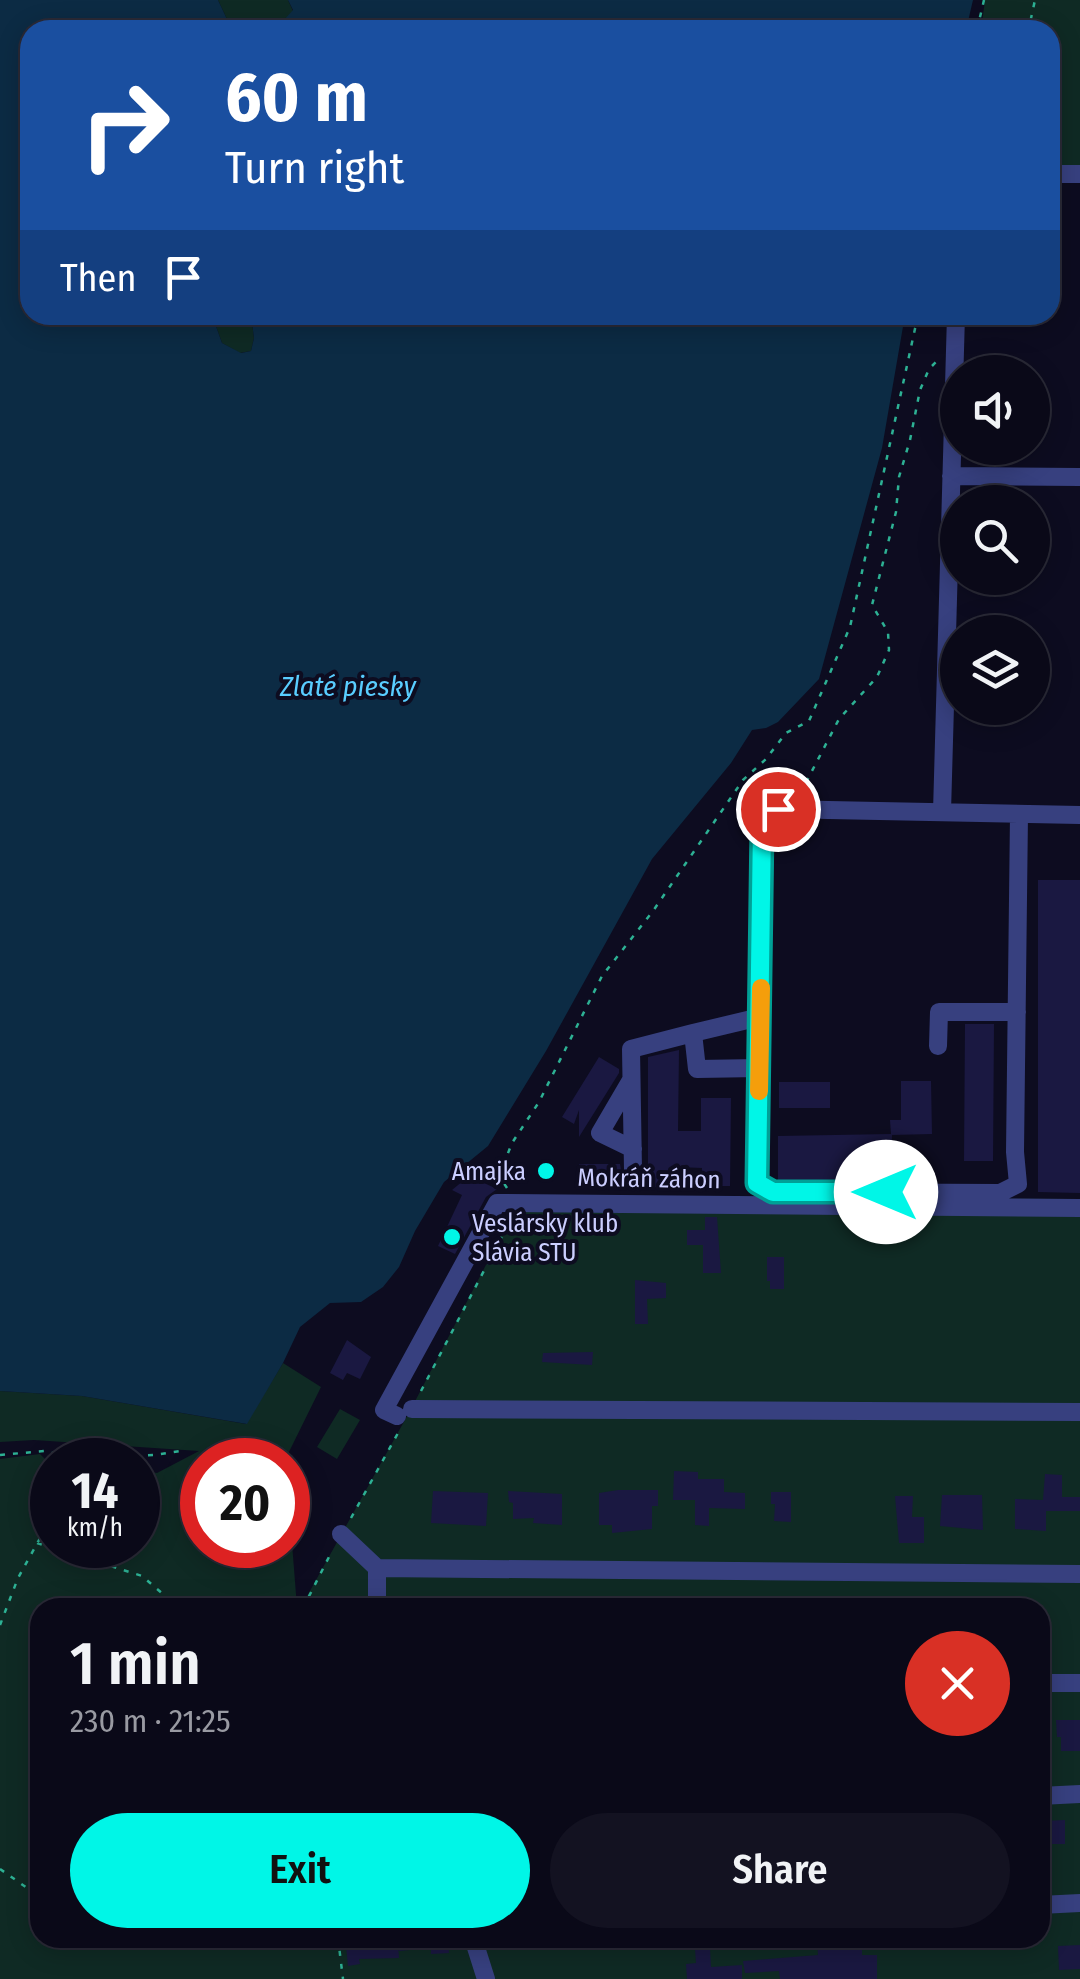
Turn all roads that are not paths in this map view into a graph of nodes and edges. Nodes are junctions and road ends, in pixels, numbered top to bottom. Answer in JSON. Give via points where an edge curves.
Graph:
{"nodes":[{"id":1,"x":956,"y":325,"type":"edge"},
{"id":2,"x":951,"y":476,"type":"junction"},
{"id":3,"x":1080,"y":477,"type":"edge"},
{"id":4,"x":942,"y":812,"type":"junction"},
{"id":5,"x":1020,"y":814,"type":"junction"},
{"id":6,"x":1080,"y":815,"type":"edge"},
{"id":7,"x":1017,"y":1012,"type":"junction"},
{"id":8,"x":760,"y":1016,"type":"junction"},
{"id":9,"x":693,"y":1033,"type":"junction"},
{"id":10,"x":938,"y":1046,"type":"dead end"},
{"id":11,"x":759,"y":1068,"type":"junction"},
{"id":12,"x":632,"y":1080,"type":"junction"},
{"id":13,"x":632,"y":1149,"type":"junction"},
{"id":14,"x":633,"y":1170,"type":"dead end"},
{"id":15,"x":1080,"y":1208,"type":"edge"},
{"id":16,"x":1080,"y":1412,"type":"edge"},
{"id":17,"x":340,"y":1534,"type":"dead end"},
{"id":18,"x":377,"y":1568,"type":"junction"},
{"id":19,"x":1080,"y":1574,"type":"edge"},
{"id":20,"x":377,"y":1598,"type":"edge"},
{"id":21,"x":1050,"y":1683,"type":"edge"},
{"id":22,"x":1080,"y":1683,"type":"edge"},
{"id":23,"x":1080,"y":1794,"type":"edge"},
{"id":24,"x":1050,"y":1796,"type":"edge"},
{"id":25,"x":1080,"y":1902,"type":"edge"},
{"id":26,"x":1050,"y":1904,"type":"edge"},
{"id":27,"x":477,"y":1948,"type":"edge"},
{"id":28,"x":486,"y":1979,"type":"edge"}],
"edges":[{"from":1,"to":2,"type":"street"},
{"from":2,"to":3,"type":"street"},
{"from":2,"to":4,"type":"street"},
{"from":4,"to":5,"type":"street"},
{"from":4,"to":8,"type":"street","via":[[766,814]]},
{"from":5,"to":6,"type":"street"},
{"from":5,"to":7,"type":"street"},
{"from":7,"to":10,"type":"street","via":[[939,1012]]},
{"from":7,"to":11,"type":"street","via":[[1018,1184],[1000,1194],[773,1192],[757,1183]]},
{"from":8,"to":9,"type":"street"},
{"from":8,"to":11,"type":"street"},
{"from":9,"to":11,"type":"street","via":[[697,1068]]},
{"from":9,"to":12,"type":"street","via":[[631,1048]]},
{"from":12,"to":13,"type":"street"},
{"from":12,"to":13,"type":"street","via":[[600,1133]]},
{"from":13,"to":14,"type":"street"},
{"from":15,"to":16,"type":"street","name":"Mokráň záhon","via":[[497,1203],[384,1410]]},
{"from":17,"to":18,"type":"street"},
{"from":18,"to":19,"type":"street"},
{"from":18,"to":20,"type":"street"},
{"from":21,"to":22,"type":"street"},
{"from":23,"to":24,"type":"street"},
{"from":25,"to":26,"type":"street"},
{"from":27,"to":28,"type":"street"}]}
